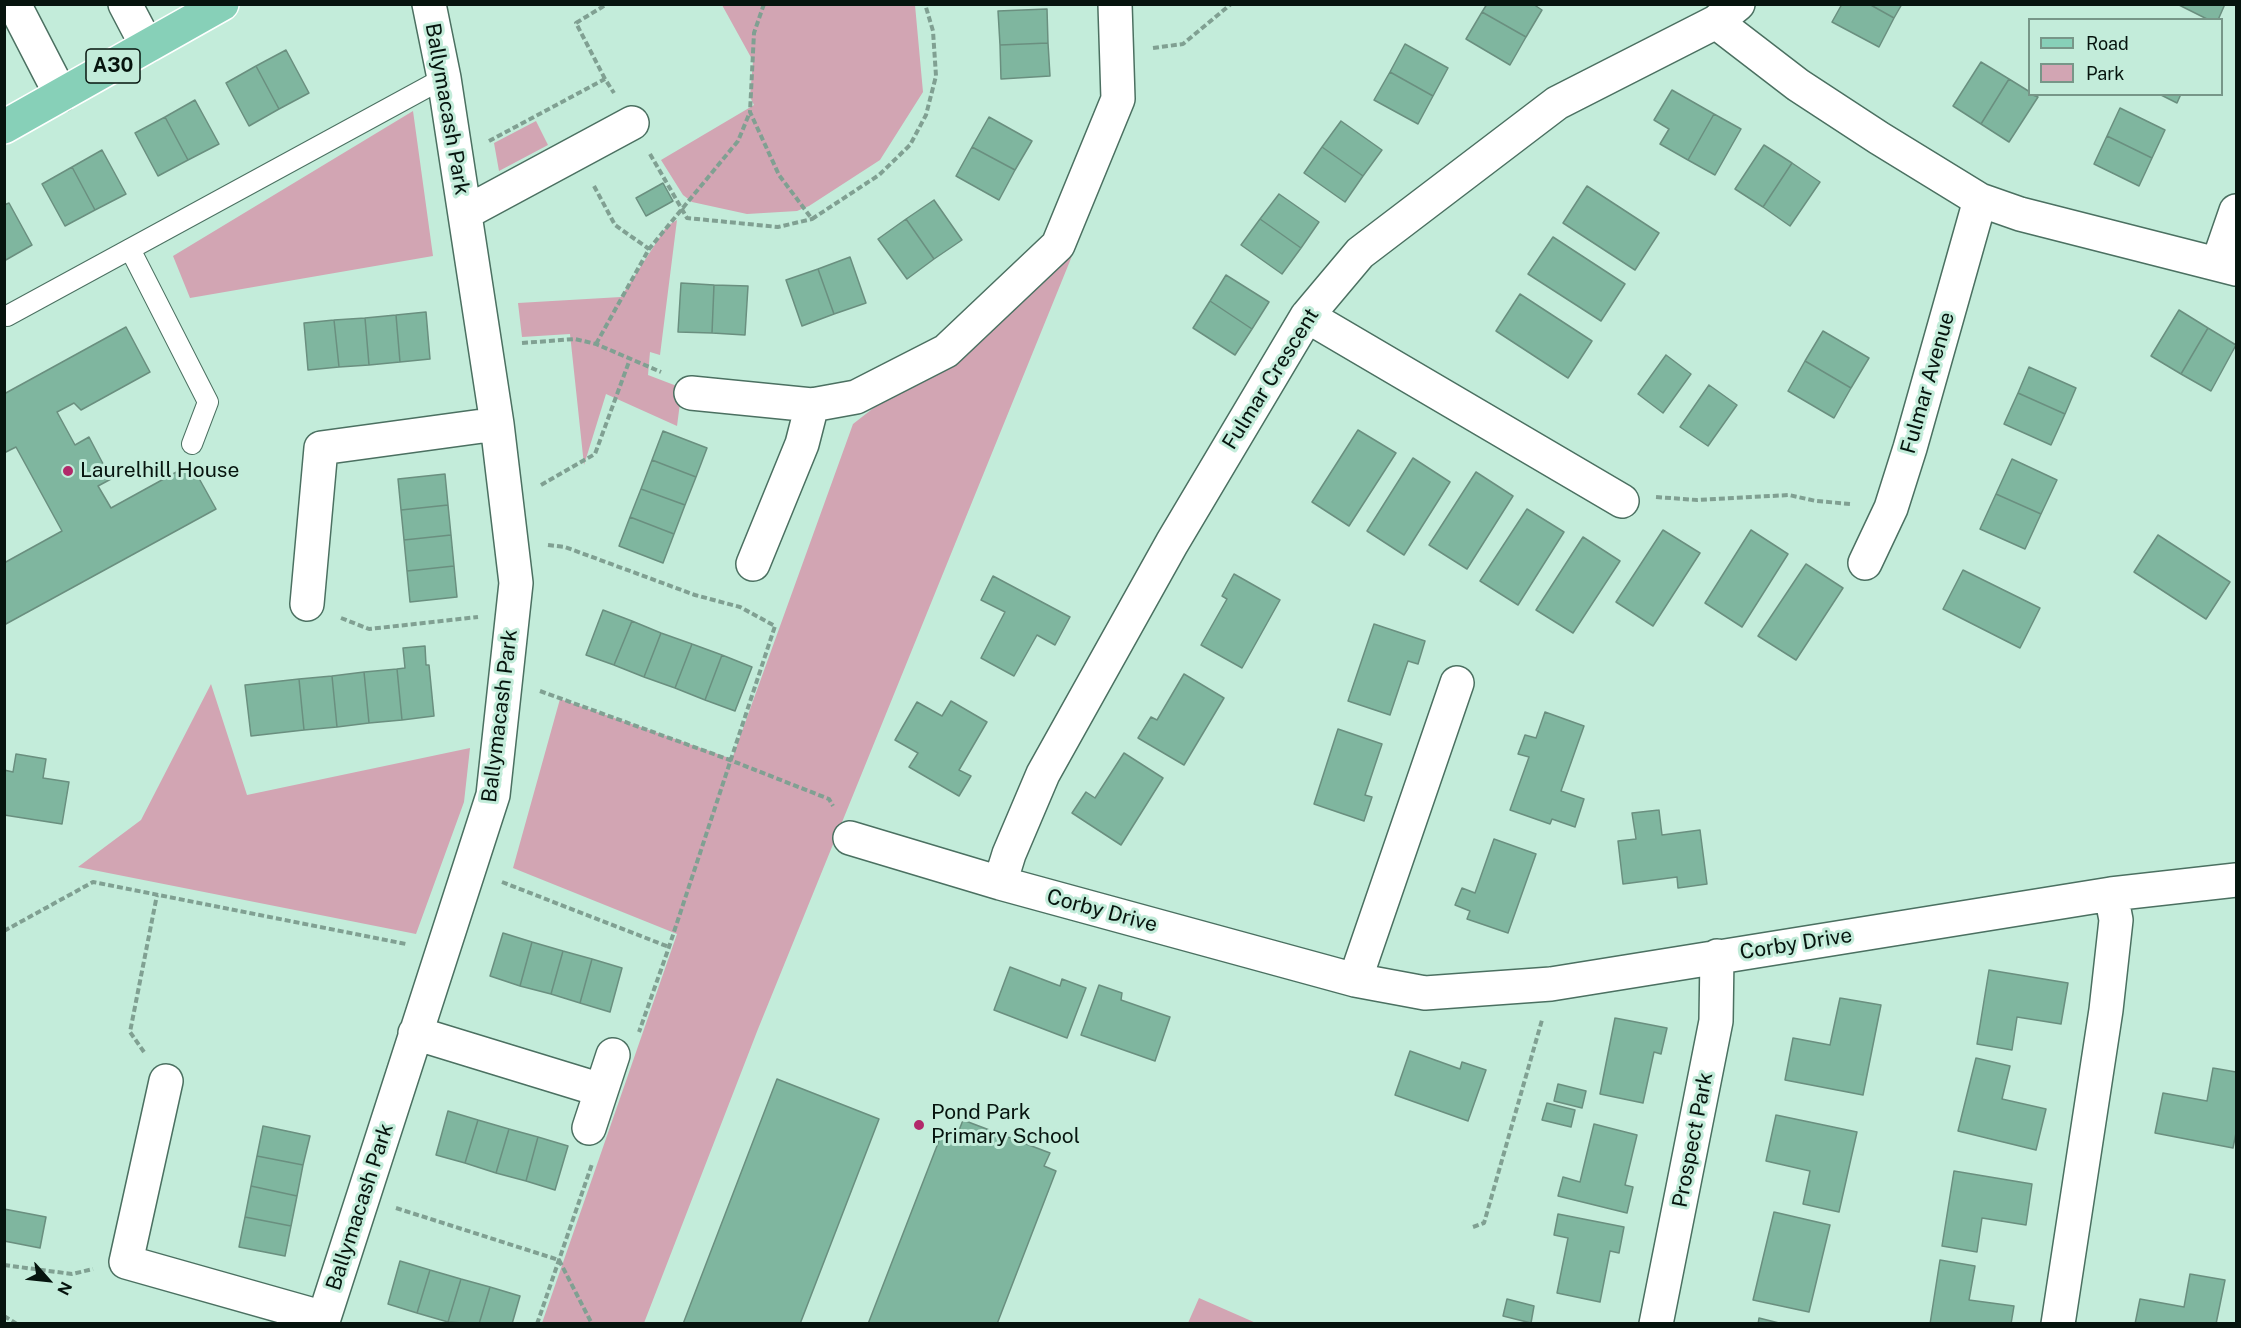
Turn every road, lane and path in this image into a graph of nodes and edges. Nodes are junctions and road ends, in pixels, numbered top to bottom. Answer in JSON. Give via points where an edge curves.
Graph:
{"nodes":[{"id":1,"x":15,"y":4,"type":"edge"},
{"id":2,"x":124,"y":4,"type":"edge"},
{"id":3,"x":222,"y":4,"type":"edge"},
{"id":4,"x":429,"y":4,"type":"edge"},
{"id":5,"x":607,"y":4,"type":"edge"},
{"id":6,"x":764,"y":4,"type":"edge"},
{"id":7,"x":926,"y":4,"type":"edge"},
{"id":8,"x":1114,"y":4,"type":"edge"},
{"id":9,"x":1231,"y":4,"type":"edge"},
{"id":10,"x":1727,"y":13,"type":"edge"},
{"id":11,"x":147,"y":46,"type":"junction"},
{"id":12,"x":1116,"y":52,"type":"junction"},
{"id":13,"x":444,"y":78,"type":"junction"},
{"id":14,"x":606,"y":79,"type":"dead end"},
{"id":15,"x":62,"y":95,"type":"junction"},
{"id":16,"x":750,"y":112,"type":"junction"},
{"id":17,"x":632,"y":123,"type":"dead end"},
{"id":18,"x":4,"y":127,"type":"edge"},
{"id":19,"x":577,"y":153,"type":"junction"},
{"id":20,"x":1980,"y":200,"type":"junction"},
{"id":21,"x":2236,"y":211,"type":"edge"},
{"id":22,"x":465,"y":213,"type":"junction"},
{"id":23,"x":130,"y":249,"type":"junction"},
{"id":24,"x":649,"y":249,"type":"junction"},
{"id":25,"x":2227,"y":266,"type":"edge"},
{"id":26,"x":7,"y":316,"type":"dead end"},
{"id":27,"x":1306,"y":316,"type":"junction"},
{"id":28,"x":596,"y":344,"type":"junction"},
{"id":29,"x":486,"y":346,"type":"junction"},
{"id":30,"x":630,"y":359,"type":"junction"},
{"id":31,"x":691,"y":393,"type":"joint"},
{"id":32,"x":812,"y":405,"type":"junction"},
{"id":33,"x":497,"y":424,"type":"junction"},
{"id":34,"x":192,"y":444,"type":"dead end"},
{"id":35,"x":1622,"y":501,"type":"joint"},
{"id":36,"x":507,"y":504,"type":"junction"},
{"id":37,"x":1891,"y":508,"type":"junction"},
{"id":38,"x":511,"y":542,"type":"junction"},
{"id":39,"x":1865,"y":563,"type":"dead end"},
{"id":40,"x":753,"y":564,"type":"dead end"},
{"id":41,"x":307,"y":604,"type":"joint"},
{"id":42,"x":513,"y":613,"type":"junction"},
{"id":43,"x":506,"y":678,"type":"junction"},
{"id":44,"x":1457,"y":683,"type":"dead end"},
{"id":45,"x":730,"y":760,"type":"junction"},
{"id":46,"x":850,"y":838,"type":"joint"},
{"id":47,"x":470,"y":869,"type":"junction"},
{"id":48,"x":2236,"y":880,"type":"edge"},
{"id":49,"x":1000,"y":883,"type":"junction"},
{"id":50,"x":2111,"y":894,"type":"junction"},
{"id":51,"x":156,"y":895,"type":"junction"},
{"id":52,"x":4,"y":931,"type":"edge"},
{"id":53,"x":669,"y":947,"type":"junction"},
{"id":54,"x":442,"y":951,"type":"junction"},
{"id":55,"x":1717,"y":956,"type":"junction"},
{"id":56,"x":1355,"y":980,"type":"junction"},
{"id":57,"x":1551,"y":984,"type":"junction"},
{"id":58,"x":415,"y":1034,"type":"junction"},
{"id":59,"x":613,"y":1055,"type":"joint"},
{"id":60,"x":166,"y":1081,"type":"joint"},
{"id":61,"x":601,"y":1090,"type":"junction"},
{"id":62,"x":589,"y":1128,"type":"joint"},
{"id":63,"x":364,"y":1198,"type":"junction"},
{"id":64,"x":1473,"y":1227,"type":"dead end"},
{"id":65,"x":560,"y":1260,"type":"junction"},
{"id":66,"x":126,"y":1262,"type":"junction"},
{"id":67,"x":5,"y":1265,"type":"edge"},
{"id":68,"x":4,"y":1317,"type":"edge"},
{"id":69,"x":17,"y":1323,"type":"edge"},
{"id":70,"x":537,"y":1323,"type":"edge"},
{"id":71,"x":592,"y":1323,"type":"edge"},
{"id":72,"x":1656,"y":1323,"type":"edge"},
{"id":73,"x":2058,"y":1323,"type":"edge"}],
"edges":[{"from":1,"to":15,"type":"street"},
{"from":2,"to":11,"type":"street"},
{"from":3,"to":11,"type":"main road","number":"A30"},
{"from":4,"to":13,"type":"street","name":"Ballymacash Park"},
{"from":5,"to":14,"type":"path","via":[[576,23]]},
{"from":6,"to":16,"type":"path","via":[[754,33]]},
{"from":7,"to":16,"type":"path","via":[[933,31],[936,76],[926,115],[910,145],[879,175],[812,219],[779,175]]},
{"from":8,"to":12,"type":"street"},
{"from":9,"to":12,"type":"path","via":[[1184,44]]},
{"from":10,"to":20,"type":"street","via":[[1798,85]]},
{"from":10,"to":27,"type":"street","name":"Fulmar Crescent","via":[[1557,103],[1360,254]]},
{"from":11,"to":15,"type":"main road","number":"A30"},
{"from":12,"to":32,"type":"street","via":[[1118,99],[1058,245],[946,351],[856,397]]},
{"from":13,"to":22,"type":"street","name":"Ballymacash Park"},
{"from":13,"to":23,"type":"lane"},
{"from":15,"to":18,"type":"main road","number":"A30"},
{"from":16,"to":24,"type":"path","via":[[738,141]]},
{"from":17,"to":19,"type":"street","name":"Ballymacash Park"},
{"from":19,"to":22,"type":"street","name":"Ballymacash Park"},
{"from":19,"to":24,"type":"path","via":[[615,225]]},
{"from":20,"to":25,"type":"street","via":[[2020,214]]},
{"from":20,"to":37,"type":"street","name":"Fulmar Avenue"},
{"from":21,"to":25,"type":"street"},
{"from":22,"to":29,"type":"street","name":"Ballymacash Park"},
{"from":23,"to":26,"type":"lane"},
{"from":23,"to":34,"type":"lane","via":[[208,402]]},
{"from":24,"to":28,"type":"path"},
{"from":27,"to":35,"type":"street"},
{"from":27,"to":49,"type":"street","name":"Fulmar Crescent","via":[[1042,774]]},
{"from":28,"to":29,"type":"path","via":[[575,339]]},
{"from":28,"to":30,"type":"path"},
{"from":29,"to":33,"type":"street","name":"Ballymacash Park"},
{"from":30,"to":31,"type":"path","via":[[670,376]]},
{"from":30,"to":36,"type":"path","via":[[595,454]]},
{"from":31,"to":32,"type":"street"},
{"from":32,"to":40,"type":"street","via":[[802,444]]},
{"from":33,"to":36,"type":"street","name":"Ballymacash Park"},
{"from":33,"to":41,"type":"street","via":[[321,448]]},
{"from":35,"to":37,"type":"path","via":[[1642,496],[1697,500],[1789,495]]},
{"from":36,"to":38,"type":"street","name":"Ballymacash Park"},
{"from":37,"to":39,"type":"street","name":"Fulmar Avenue"},
{"from":38,"to":42,"type":"street","name":"Ballymacash Park","via":[[516,583]]},
{"from":38,"to":45,"type":"path","via":[[565,547],[695,595],[740,607],[775,626]]},
{"from":41,"to":42,"type":"path","via":[[369,629]]},
{"from":42,"to":43,"type":"street","name":"Ballymacash Park"},
{"from":43,"to":45,"type":"path"},
{"from":43,"to":47,"type":"street","name":"Ballymacash Park","via":[[493,795]]},
{"from":44,"to":56,"type":"street"},
{"from":45,"to":46,"type":"path","via":[[829,799]]},
{"from":45,"to":53,"type":"path"},
{"from":46,"to":49,"type":"street","name":"Corby Drive"},
{"from":47,"to":53,"type":"path"},
{"from":47,"to":54,"type":"street","name":"Ballymacash Park"},
{"from":48,"to":50,"type":"street","name":"Corby Drive"},
{"from":49,"to":56,"type":"street","name":"Corby Drive"},
{"from":50,"to":55,"type":"street","name":"Corby Drive"},
{"from":50,"to":73,"type":"street","via":[[2116,920],[2106,1010]]},
{"from":51,"to":52,"type":"path","via":[[93,882]]},
{"from":51,"to":54,"type":"path"},
{"from":51,"to":60,"type":"path","via":[[130,1032]]},
{"from":53,"to":59,"type":"path","via":[[634,1045]]},
{"from":54,"to":58,"type":"street","name":"Ballymacash Park"},
{"from":55,"to":57,"type":"street","name":"Corby Drive"},
{"from":55,"to":72,"type":"street","name":"Prospect Park","via":[[1716,1021]]},
{"from":56,"to":57,"type":"street","name":"Corby Drive","via":[[1425,993]]},
{"from":57,"to":64,"type":"path","via":[[1484,1223]]},
{"from":58,"to":61,"type":"street"},
{"from":58,"to":63,"type":"street","name":"Ballymacash Park"},
{"from":59,"to":61,"type":"street"},
{"from":60,"to":66,"type":"street"},
{"from":61,"to":62,"type":"street"},
{"from":62,"to":65,"type":"path","via":[[598,1147]]},
{"from":63,"to":65,"type":"path"},
{"from":63,"to":66,"type":"street","name":"Ballymacash Park","via":[[324,1318]]},
{"from":65,"to":70,"type":"path"},
{"from":65,"to":71,"type":"path"},
{"from":66,"to":67,"type":"path","via":[[72,1274]]},
{"from":68,"to":69,"type":"path"}]}
